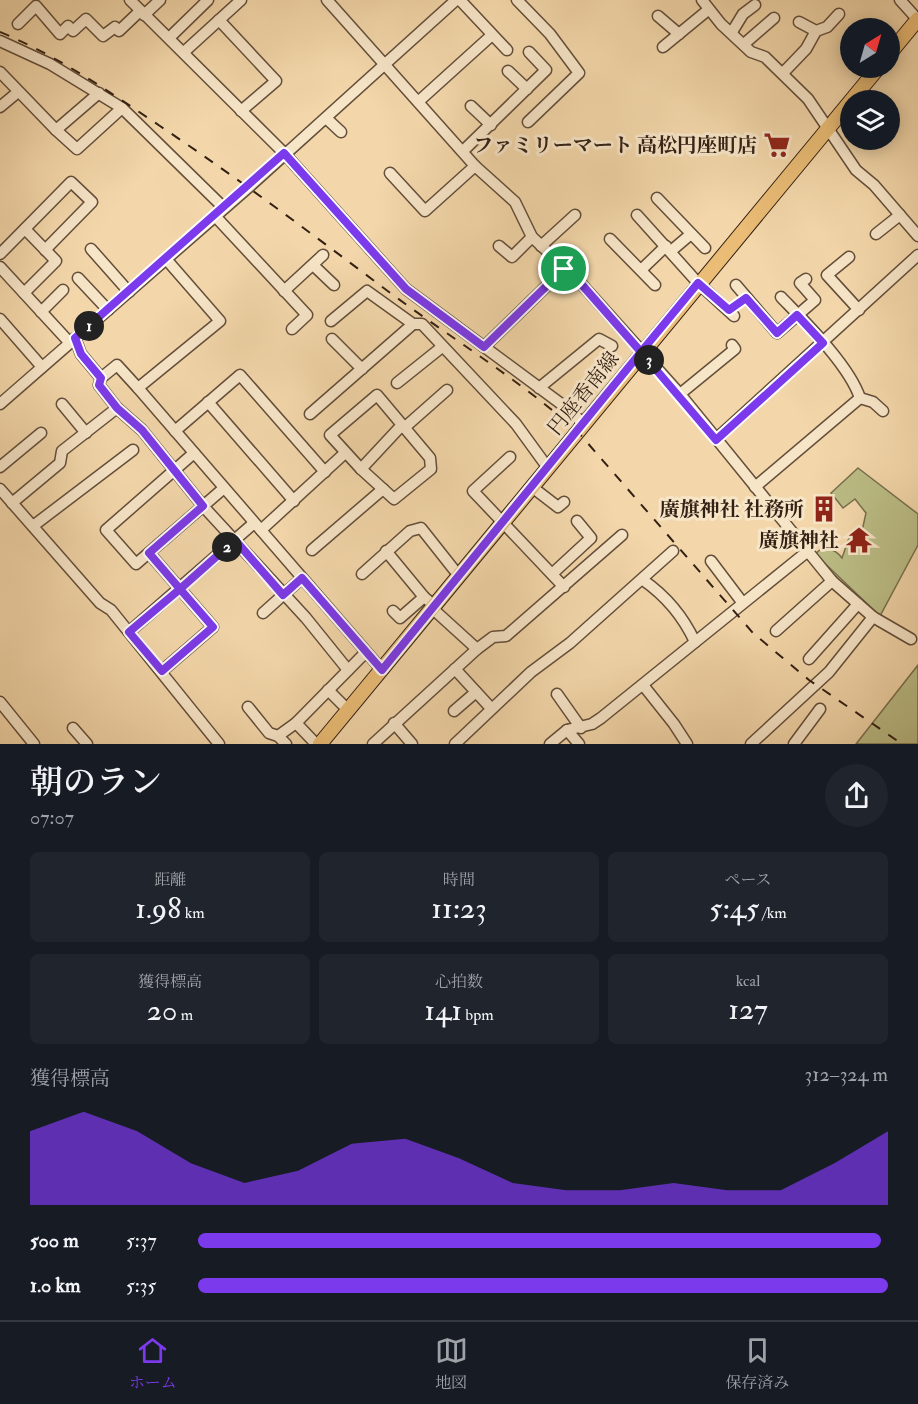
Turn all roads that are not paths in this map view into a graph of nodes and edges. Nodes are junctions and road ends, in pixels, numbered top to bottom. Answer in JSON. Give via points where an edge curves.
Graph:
{"nodes":[{"id":1,"x":130,"y":0,"type":"edge"},
{"id":2,"x":160,"y":0,"type":"edge"},
{"id":3,"x":208,"y":0,"type":"edge"},
{"id":4,"x":241,"y":0,"type":"edge"},
{"id":5,"x":327,"y":0,"type":"edge"},
{"id":6,"x":456,"y":0,"type":"edge"},
{"id":7,"x":460,"y":0,"type":"edge"},
{"id":8,"x":517,"y":0,"type":"edge"},
{"id":9,"x":900,"y":0,"type":"edge"},
{"id":10,"x":705,"y":5,"type":"edge"},
{"id":11,"x":755,"y":5,"type":"dead end"},
{"id":12,"x":142,"y":13,"type":"junction"},
{"id":13,"x":839,"y":14,"type":"dead end"},
{"id":14,"x":658,"y":16,"type":"dead end"},
{"id":15,"x":774,"y":18,"type":"dead end"},
{"id":16,"x":918,"y":19,"type":"edge"},
{"id":17,"x":219,"y":20,"type":"junction"},
{"id":18,"x":799,"y":22,"type":"dead end"},
{"id":19,"x":18,"y":24,"type":"dead end"},
{"id":20,"x":816,"y":31,"type":"junction"},
{"id":21,"x":732,"y":32,"type":"junction"},
{"id":22,"x":679,"y":34,"type":"junction"},
{"id":23,"x":492,"y":35,"type":"junction"},
{"id":24,"x":169,"y":38,"type":"junction"},
{"id":25,"x":0,"y":41,"type":"edge"},
{"id":26,"x":900,"y":41,"type":"edge"},
{"id":27,"x":744,"y":44,"type":"junction"},
{"id":28,"x":663,"y":47,"type":"dead end"},
{"id":29,"x":507,"y":50,"type":"dead end"},
{"id":30,"x":184,"y":52,"type":"junction"},
{"id":31,"x":529,"y":52,"type":"dead end"},
{"id":32,"x":386,"y":65,"type":"junction"},
{"id":33,"x":508,"y":71,"type":"dead end"},
{"id":34,"x":0,"y":72,"type":"edge"},
{"id":35,"x":783,"y":73,"type":"junction"},
{"id":36,"x":870,"y":78,"type":"edge"},
{"id":37,"x":527,"y":89,"type":"junction"},
{"id":38,"x":18,"y":92,"type":"junction"},
{"id":39,"x":99,"y":93,"type":"junction"},
{"id":40,"x":419,"y":101,"type":"junction"},
{"id":41,"x":0,"y":106,"type":"edge"},
{"id":42,"x":471,"y":106,"type":"dead end"},
{"id":43,"x":123,"y":108,"type":"junction"},
{"id":44,"x":242,"y":111,"type":"junction"},
{"id":45,"x":326,"y":118,"type":"junction"},
{"id":46,"x":528,"y":122,"type":"dead end"},
{"id":47,"x":490,"y":125,"type":"junction"},
{"id":48,"x":829,"y":127,"type":"junction"},
{"id":49,"x":56,"y":130,"type":"junction"},
{"id":50,"x":341,"y":132,"type":"dead end"},
{"id":51,"x":464,"y":150,"type":"junction"},
{"id":52,"x":284,"y":153,"type":"junction"},
{"id":53,"x":475,"y":166,"type":"junction"},
{"id":54,"x":390,"y":172,"type":"dead end"},
{"id":55,"x":657,"y":198,"type":"dead end"},
{"id":56,"x":224,"y":208,"type":"junction"},
{"id":57,"x":575,"y":215,"type":"dead end"},
{"id":58,"x":637,"y":215,"type":"dead end"},
{"id":59,"x":900,"y":215,"type":"junction"},
{"id":60,"x":215,"y":216,"type":"junction"},
{"id":61,"x":25,"y":230,"type":"junction"},
{"id":62,"x":691,"y":234,"type":"junction"},
{"id":63,"x":876,"y":234,"type":"dead end"},
{"id":64,"x":918,"y":236,"type":"edge"},
{"id":65,"x":532,"y":237,"type":"junction"},
{"id":66,"x":610,"y":239,"type":"dead end"},
{"id":67,"x":499,"y":246,"type":"dead end"},
{"id":68,"x":541,"y":246,"type":"junction"},
{"id":69,"x":705,"y":248,"type":"dead end"},
{"id":70,"x":91,"y":249,"type":"dead end"},
{"id":71,"x":669,"y":249,"type":"junction"},
{"id":72,"x":45,"y":250,"type":"junction"},
{"id":73,"x":0,"y":254,"type":"edge"},
{"id":74,"x":323,"y":255,"type":"dead end"},
{"id":75,"x":918,"y":255,"type":"edge"},
{"id":76,"x":849,"y":257,"type":"dead end"},
{"id":77,"x":166,"y":259,"type":"junction"},
{"id":78,"x":313,"y":264,"type":"junction"},
{"id":79,"x":0,"y":267,"type":"edge"},
{"id":80,"x":564,"y":269,"type":"junction"},
{"id":81,"x":640,"y":270,"type":"junction"},
{"id":82,"x":78,"y":278,"type":"dead end"},
{"id":83,"x":806,"y":279,"type":"dead end"},
{"id":84,"x":698,"y":283,"type":"junction"},
{"id":85,"x":334,"y":285,"type":"dead end"},
{"id":86,"x":655,"y":285,"type":"dead end"},
{"id":87,"x":736,"y":285,"type":"dead end"},
{"id":88,"x":63,"y":290,"type":"dead end"},
{"id":89,"x":284,"y":291,"type":"junction"},
{"id":90,"x":129,"y":292,"type":"junction"},
{"id":91,"x":24,"y":293,"type":"junction"},
{"id":92,"x":781,"y":297,"type":"dead end"},
{"id":93,"x":746,"y":298,"type":"junction"},
{"id":94,"x":108,"y":310,"type":"junction"},
{"id":95,"x":859,"y":310,"type":"junction"},
{"id":96,"x":41,"y":312,"type":"junction"},
{"id":97,"x":797,"y":315,"type":"junction"},
{"id":98,"x":0,"y":319,"type":"edge"},
{"id":99,"x":331,"y":321,"type":"dead end"},
{"id":100,"x":413,"y":324,"type":"junction"},
{"id":101,"x":292,"y":329,"type":"dead end"},
{"id":102,"x":332,"y":339,"type":"dead end"},
{"id":103,"x":73,"y":341,"type":"junction"},
{"id":104,"x":823,"y":343,"type":"junction"},
{"id":105,"x":732,"y":345,"type":"dead end"},
{"id":106,"x":612,"y":346,"type":"dead end"},
{"id":107,"x":441,"y":347,"type":"junction"},
{"id":108,"x":484,"y":347,"type":"junction"},
{"id":109,"x":641,"y":352,"type":"junction"},
{"id":110,"x":42,"y":367,"type":"junction"},
{"id":111,"x":362,"y":369,"type":"junction"},
{"id":112,"x":101,"y":378,"type":"junction"},
{"id":113,"x":397,"y":383,"type":"dead end"},
{"id":114,"x":138,"y":388,"type":"junction"},
{"id":115,"x":539,"y":388,"type":"junction"},
{"id":116,"x":447,"y":390,"type":"dead end"},
{"id":117,"x":680,"y":394,"type":"junction"},
{"id":118,"x":860,"y":398,"type":"junction"},
{"id":119,"x":208,"y":402,"type":"junction"},
{"id":120,"x":0,"y":404,"type":"edge"},
{"id":121,"x":62,"y":404,"type":"dead end"},
{"id":122,"x":117,"y":408,"type":"junction"},
{"id":123,"x":883,"y":411,"type":"dead end"},
{"id":124,"x":310,"y":414,"type":"dead end"},
{"id":125,"x":584,"y":424,"type":"junction"},
{"id":126,"x":403,"y":426,"type":"junction"},
{"id":127,"x":175,"y":431,"type":"junction"},
{"id":128,"x":41,"y":433,"type":"dead end"},
{"id":129,"x":86,"y":433,"type":"junction"},
{"id":130,"x":716,"y":440,"type":"junction"},
{"id":131,"x":133,"y":450,"type":"dead end"},
{"id":132,"x":194,"y":453,"type":"junction"},
{"id":133,"x":345,"y":453,"type":"junction"},
{"id":134,"x":510,"y":457,"type":"dead end"},
{"id":135,"x":0,"y":467,"type":"edge"},
{"id":136,"x":548,"y":468,"type":"junction"},
{"id":137,"x":361,"y":469,"type":"junction"},
{"id":138,"x":174,"y":470,"type":"junction"},
{"id":139,"x":325,"y":472,"type":"junction"},
{"id":140,"x":532,"y":487,"type":"junction"},
{"id":141,"x":755,"y":487,"type":"junction"},
{"id":142,"x":224,"y":488,"type":"junction"},
{"id":143,"x":0,"y":489,"type":"edge"},
{"id":144,"x":383,"y":489,"type":"junction"},
{"id":145,"x":294,"y":501,"type":"junction"},
{"id":146,"x":564,"y":502,"type":"dead end"},
{"id":147,"x":12,"y":503,"type":"junction"},
{"id":148,"x":203,"y":506,"type":"junction"},
{"id":149,"x":504,"y":521,"type":"junction"},
{"id":150,"x":577,"y":521,"type":"dead end"},
{"id":151,"x":33,"y":526,"type":"junction"},
{"id":152,"x":258,"y":526,"type":"junction"},
{"id":153,"x":622,"y":535,"type":"dead end"},
{"id":154,"x":235,"y":540,"type":"junction"},
{"id":155,"x":312,"y":550,"type":"dead end"},
{"id":156,"x":673,"y":551,"type":"dead end"},
{"id":157,"x":808,"y":551,"type":"junction"},
{"id":158,"x":386,"y":552,"type":"junction"},
{"id":159,"x":149,"y":553,"type":"junction"},
{"id":160,"x":711,"y":561,"type":"dead end"},
{"id":161,"x":362,"y":574,"type":"dead end"},
{"id":162,"x":552,"y":574,"type":"junction"},
{"id":163,"x":459,"y":576,"type":"junction"},
{"id":164,"x":302,"y":578,"type":"junction"},
{"id":165,"x":643,"y":580,"type":"junction"},
{"id":166,"x":832,"y":581,"type":"junction"},
{"id":167,"x":564,"y":587,"type":"junction"},
{"id":168,"x":180,"y":589,"type":"junction"},
{"id":169,"x":283,"y":595,"type":"junction"},
{"id":170,"x":742,"y":603,"type":"junction"},
{"id":171,"x":431,"y":604,"type":"junction"},
{"id":172,"x":858,"y":604,"type":"junction"},
{"id":173,"x":393,"y":611,"type":"dead end"},
{"id":174,"x":263,"y":613,"type":"dead end"},
{"id":175,"x":873,"y":617,"type":"junction"},
{"id":176,"x":776,"y":631,"type":"dead end"},
{"id":177,"x":129,"y":632,"type":"junction"},
{"id":178,"x":911,"y":639,"type":"dead end"},
{"id":179,"x":695,"y":642,"type":"junction"},
{"id":180,"x":477,"y":649,"type":"junction"},
{"id":181,"x":366,"y":652,"type":"junction"},
{"id":182,"x":809,"y":659,"type":"dead end"},
{"id":183,"x":455,"y":669,"type":"junction"},
{"id":184,"x":348,"y":670,"type":"junction"},
{"id":185,"x":382,"y":670,"type":"junction"},
{"id":186,"x":162,"y":671,"type":"junction"},
{"id":187,"x":643,"y":685,"type":"junction"},
{"id":188,"x":328,"y":690,"type":"junction"},
{"id":189,"x":476,"y":692,"type":"junction"},
{"id":190,"x":557,"y":694,"type":"dead end"},
{"id":191,"x":0,"y":702,"type":"edge"},
{"id":192,"x":489,"y":706,"type":"dead end"},
{"id":193,"x":248,"y":707,"type":"dead end"},
{"id":194,"x":820,"y":709,"type":"dead end"},
{"id":195,"x":348,"y":710,"type":"junction"},
{"id":196,"x":454,"y":711,"type":"dead end"},
{"id":197,"x":297,"y":723,"type":"junction"},
{"id":198,"x":394,"y":723,"type":"junction"},
{"id":199,"x":73,"y":728,"type":"dead end"},
{"id":200,"x":581,"y":728,"type":"junction"},
{"id":201,"x":567,"y":730,"type":"junction"},
{"id":202,"x":282,"y":740,"type":"edge"},
{"id":203,"x":34,"y":744,"type":"edge"},
{"id":204,"x":87,"y":744,"type":"edge"},
{"id":205,"x":219,"y":744,"type":"edge"},
{"id":206,"x":318,"y":744,"type":"edge"},
{"id":207,"x":373,"y":744,"type":"edge"},
{"id":208,"x":412,"y":744,"type":"edge"},
{"id":209,"x":455,"y":744,"type":"edge"},
{"id":210,"x":550,"y":744,"type":"edge"},
{"id":211,"x":579,"y":744,"type":"edge"},
{"id":212,"x":687,"y":744,"type":"edge"},
{"id":213,"x":751,"y":744,"type":"edge"},
{"id":214,"x":794,"y":744,"type":"edge"}],
"edges":[{"from":1,"to":12,"type":"street"},
{"from":2,"to":12,"type":"street"},
{"from":3,"to":24,"type":"street"},
{"from":4,"to":17,"type":"street"},
{"from":5,"to":32,"type":"street"},
{"from":6,"to":32,"type":"street"},
{"from":7,"to":23,"type":"street"},
{"from":8,"to":46,"type":"street","via":[[550,34],[579,74]]},
{"from":9,"to":16,"type":"street"},
{"from":10,"to":21,"type":"street"},
{"from":10,"to":22,"type":"street"},
{"from":11,"to":21,"type":"street","via":[[743,14]]},
{"from":12,"to":19,"type":"street","via":[[120,31],[115,27],[104,36],[86,19],[74,31],[68,26],[60,34],[36,6]]},
{"from":12,"to":24,"type":"street"},
{"from":13,"to":20,"type":"street","via":[[827,27]]},
{"from":14,"to":22,"type":"street"},
{"from":15,"to":27,"type":"street"},
{"from":16,"to":26,"type":"main road"},
{"from":17,"to":30,"type":"street"},
{"from":17,"to":44,"type":"street","via":[[276,81]]},
{"from":18,"to":20,"type":"street"},
{"from":20,"to":35,"type":"street","via":[[806,49]]},
{"from":21,"to":27,"type":"street"},
{"from":22,"to":28,"type":"street"},
{"from":23,"to":29,"type":"street"},
{"from":23,"to":40,"type":"street"},
{"from":24,"to":30,"type":"street"},
{"from":25,"to":39,"type":"street"},
{"from":27,"to":35,"type":"street"},
{"from":30,"to":44,"type":"street"},
{"from":31,"to":37,"type":"street","via":[[546,70]]},
{"from":32,"to":40,"type":"street"},
{"from":32,"to":45,"type":"street"},
{"from":33,"to":37,"type":"street"},
{"from":34,"to":38,"type":"street"},
{"from":35,"to":48,"type":"street"},
{"from":36,"to":48,"type":"main road","name":"円座香南線"},
{"from":37,"to":47,"type":"street"},
{"from":38,"to":41,"type":"street"},
{"from":38,"to":49,"type":"street"},
{"from":39,"to":43,"type":"street"},
{"from":39,"to":49,"type":"street"},
{"from":40,"to":51,"type":"street"},
{"from":42,"to":47,"type":"street"},
{"from":43,"to":49,"type":"street","via":[[77,149]]},
{"from":43,"to":56,"type":"street"},
{"from":44,"to":52,"type":"street"},
{"from":45,"to":50,"type":"street"},
{"from":45,"to":52,"type":"street"},
{"from":47,"to":51,"type":"street"},
{"from":48,"to":59,"type":"street","via":[[855,170]]},
{"from":48,"to":84,"type":"main road","name":"円座香南線"},
{"from":51,"to":53,"type":"street"},
{"from":52,"to":56,"type":"street"},
{"from":52,"to":108,"type":"street","via":[[406,289]]},
{"from":53,"to":54,"type":"street","via":[[425,210]]},
{"from":53,"to":65,"type":"street","via":[[515,202]]},
{"from":55,"to":62,"type":"street"},
{"from":56,"to":60,"type":"street"},
{"from":57,"to":68,"type":"street"},
{"from":58,"to":71,"type":"street"},
{"from":59,"to":63,"type":"street"},
{"from":59,"to":64,"type":"street"},
{"from":60,"to":77,"type":"street"},
{"from":60,"to":89,"type":"street"},
{"from":61,"to":72,"type":"street"},
{"from":61,"to":72,"type":"street","via":[[71,182],[92,202]]},
{"from":61,"to":73,"type":"street"},
{"from":62,"to":69,"type":"street"},
{"from":62,"to":71,"type":"street"},
{"from":65,"to":67,"type":"street","via":[[512,257]]},
{"from":65,"to":68,"type":"street"},
{"from":66,"to":81,"type":"street"},
{"from":68,"to":80,"type":"street"},
{"from":70,"to":90,"type":"street"},
{"from":71,"to":81,"type":"street"},
{"from":71,"to":84,"type":"street"},
{"from":72,"to":91,"type":"street","via":[[56,261]]},
{"from":74,"to":78,"type":"street"},
{"from":75,"to":95,"type":"street"},
{"from":76,"to":95,"type":"street","via":[[827,275]]},
{"from":77,"to":90,"type":"street"},
{"from":77,"to":114,"type":"street","via":[[220,321]]},
{"from":78,"to":85,"type":"street"},
{"from":78,"to":89,"type":"street"},
{"from":79,"to":91,"type":"street"},
{"from":80,"to":108,"type":"street"},
{"from":80,"to":109,"type":"street"},
{"from":81,"to":86,"type":"street"},
{"from":82,"to":94,"type":"street"},
{"from":83,"to":97,"type":"street","via":[[800,283],[814,300]]},
{"from":84,"to":93,"type":"street","via":[[732,313]]},
{"from":84,"to":109,"type":"main road","name":"円座香南線"},
{"from":87,"to":93,"type":"street"},
{"from":88,"to":96,"type":"street"},
{"from":89,"to":101,"type":"street","via":[[307,315]]},
{"from":90,"to":94,"type":"street"},
{"from":91,"to":96,"type":"street"},
{"from":92,"to":97,"type":"street"},
{"from":93,"to":97,"type":"street","via":[[777,333]]},
{"from":94,"to":103,"type":"street"},
{"from":95,"to":104,"type":"street"},
{"from":96,"to":103,"type":"street"},
{"from":97,"to":104,"type":"street"},
{"from":98,"to":110,"type":"street"},
{"from":99,"to":100,"type":"street","via":[[367,291]]},
{"from":100,"to":107,"type":"street","via":[[422,324]]},
{"from":100,"to":111,"type":"street"},
{"from":102,"to":111,"type":"street"},
{"from":103,"to":110,"type":"street"},
{"from":103,"to":112,"type":"street"},
{"from":104,"to":118,"type":"street"},
{"from":104,"to":130,"type":"street"},
{"from":105,"to":117,"type":"street","via":[[735,349]]},
{"from":106,"to":115,"type":"street","via":[[599,339]]},
{"from":107,"to":113,"type":"street"},
{"from":107,"to":136,"type":"street","via":[[516,424]]},
{"from":108,"to":115,"type":"street"},
{"from":109,"to":117,"type":"street"},
{"from":109,"to":125,"type":"main road","name":"円座香南線"},
{"from":110,"to":120,"type":"street"},
{"from":111,"to":124,"type":"street"},
{"from":112,"to":114,"type":"street","via":[[117,366]]},
{"from":112,"to":122,"type":"street","via":[[99,385]]},
{"from":114,"to":127,"type":"street"},
{"from":115,"to":125,"type":"street"},
{"from":116,"to":126,"type":"street"},
{"from":117,"to":130,"type":"street"},
{"from":118,"to":123,"type":"street"},
{"from":118,"to":141,"type":"street"},
{"from":119,"to":127,"type":"street"},
{"from":119,"to":139,"type":"street","via":[[240,375]]},
{"from":119,"to":145,"type":"street"},
{"from":121,"to":129,"type":"street"},
{"from":122,"to":129,"type":"street"},
{"from":122,"to":138,"type":"street","via":[[142,430]]},
{"from":125,"to":136,"type":"main road","name":"円座香南線"},
{"from":126,"to":133,"type":"street","via":[[377,395],[330,435]]},
{"from":126,"to":137,"type":"street"},
{"from":126,"to":144,"type":"street","via":[[430,458],[431,469],[394,499]]},
{"from":127,"to":132,"type":"street"},
{"from":128,"to":135,"type":"street"},
{"from":129,"to":147,"type":"street","via":[[62,451],[60,463]]},
{"from":130,"to":141,"type":"street"},
{"from":131,"to":151,"type":"street"},
{"from":132,"to":138,"type":"street"},
{"from":132,"to":142,"type":"street"},
{"from":133,"to":137,"type":"street"},
{"from":133,"to":139,"type":"street"},
{"from":134,"to":149,"type":"street","via":[[473,491]]},
{"from":136,"to":140,"type":"main road","name":"円座香南線"},
{"from":137,"to":144,"type":"street"},
{"from":138,"to":148,"type":"street"},
{"from":138,"to":159,"type":"street","via":[[106,530],[136,564]]},
{"from":139,"to":145,"type":"street"},
{"from":140,"to":146,"type":"street","via":[[558,507]]},
{"from":140,"to":149,"type":"main road","name":"円座香南線"},
{"from":141,"to":157,"type":"street"},
{"from":142,"to":148,"type":"street"},
{"from":142,"to":152,"type":"street"},
{"from":143,"to":147,"type":"street"},
{"from":144,"to":155,"type":"street"},
{"from":145,"to":152,"type":"street"},
{"from":147,"to":151,"type":"street"},
{"from":148,"to":154,"type":"street"},
{"from":148,"to":159,"type":"street"},
{"from":149,"to":162,"type":"street"},
{"from":149,"to":163,"type":"main road","name":"円座香南線"},
{"from":150,"to":162,"type":"street","via":[[591,538]]},
{"from":151,"to":177,"type":"street"},
{"from":152,"to":154,"type":"street"},
{"from":152,"to":164,"type":"street"},
{"from":153,"to":167,"type":"street"},
{"from":154,"to":168,"type":"street"},
{"from":154,"to":169,"type":"street"},
{"from":156,"to":165,"type":"street"},
{"from":157,"to":166,"type":"street"},
{"from":157,"to":170,"type":"street"},
{"from":158,"to":161,"type":"street"},
{"from":158,"to":163,"type":"street","via":[[410,531],[421,528]]},
{"from":158,"to":171,"type":"street"},
{"from":159,"to":168,"type":"street"},
{"from":160,"to":170,"type":"street"},
{"from":162,"to":167,"type":"street"},
{"from":163,"to":171,"type":"main road","name":"円座香南線"},
{"from":164,"to":169,"type":"street"},
{"from":164,"to":181,"type":"street"},
{"from":165,"to":179,"type":"street","via":[[672,605]]},
{"from":165,"to":209,"type":"street","via":[[531,672]]},
{"from":166,"to":172,"type":"street"},
{"from":166,"to":176,"type":"street"},
{"from":167,"to":180,"type":"street","via":[[506,636],[493,637]]},
{"from":168,"to":177,"type":"street"},
{"from":168,"to":186,"type":"street","via":[[213,627]]},
{"from":169,"to":174,"type":"street"},
{"from":169,"to":184,"type":"street"},
{"from":170,"to":179,"type":"street"},
{"from":171,"to":173,"type":"street","via":[[400,618]]},
{"from":171,"to":180,"type":"street"},
{"from":171,"to":185,"type":"main road","name":"円座香南線"},
{"from":172,"to":175,"type":"street"},
{"from":172,"to":182,"type":"street"},
{"from":175,"to":178,"type":"street"},
{"from":175,"to":213,"type":"street","via":[[829,672]]},
{"from":177,"to":186,"type":"street"},
{"from":179,"to":187,"type":"street"},
{"from":180,"to":183,"type":"street"},
{"from":181,"to":184,"type":"street"},
{"from":181,"to":185,"type":"street"},
{"from":183,"to":189,"type":"street"},
{"from":183,"to":198,"type":"street"},
{"from":184,"to":188,"type":"street"},
{"from":185,"to":195,"type":"main road","name":"円座香南線"},
{"from":186,"to":205,"type":"street","via":[[172,690]]},
{"from":187,"to":200,"type":"street","via":[[601,718]]},
{"from":187,"to":212,"type":"street"},
{"from":188,"to":195,"type":"street"},
{"from":188,"to":197,"type":"street"},
{"from":189,"to":192,"type":"street"},
{"from":189,"to":196,"type":"street"},
{"from":190,"to":200,"type":"street"},
{"from":191,"to":203,"type":"street"},
{"from":193,"to":202,"type":"street","via":[[269,733]]},
{"from":194,"to":214,"type":"street"},
{"from":195,"to":206,"type":"main road","name":"円座香南線"},
{"from":197,"to":202,"type":"street"},
{"from":197,"to":206,"type":"street"},
{"from":198,"to":207,"type":"street"},
{"from":198,"to":208,"type":"street"},
{"from":199,"to":204,"type":"street"},
{"from":200,"to":201,"type":"street"},
{"from":201,"to":210,"type":"street"},
{"from":201,"to":211,"type":"street"}]}
